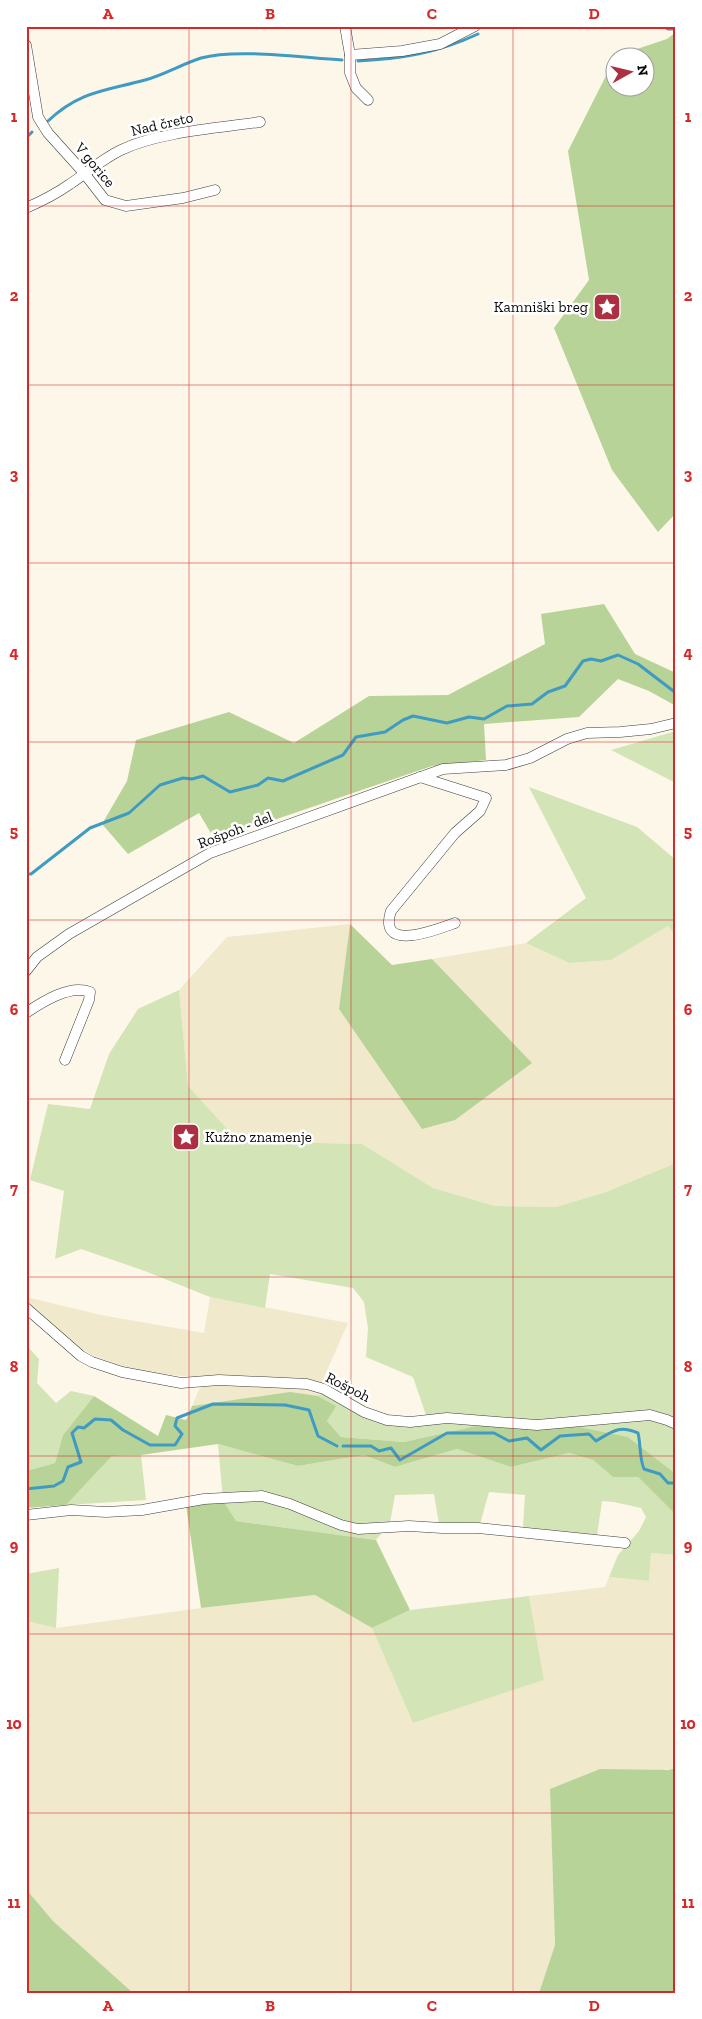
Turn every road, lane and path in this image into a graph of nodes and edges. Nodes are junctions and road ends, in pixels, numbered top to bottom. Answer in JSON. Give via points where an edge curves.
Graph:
{"nodes":[{"id":1,"x":345,"y":26,"type":"edge"},
{"id":2,"x":475,"y":26,"type":"edge"},
{"id":3,"x":26,"y":45,"type":"edge"},
{"id":4,"x":350,"y":55,"type":"junction"},
{"id":5,"x":368,"y":100,"type":"dead end"},
{"id":6,"x":260,"y":122,"type":"dead end"},
{"id":7,"x":84,"y":173,"type":"junction"},
{"id":8,"x":215,"y":190,"type":"dead end"},
{"id":9,"x":26,"y":208,"type":"edge"},
{"id":10,"x":676,"y":723,"type":"edge"},
{"id":11,"x":420,"y":777,"type":"junction"},
{"id":12,"x":455,"y":923,"type":"dead end"},
{"id":13,"x":26,"y":970,"type":"edge"},
{"id":14,"x":26,"y":1013,"type":"edge"},
{"id":15,"x":65,"y":1060,"type":"dead end"},
{"id":16,"x":26,"y":1308,"type":"edge"},
{"id":17,"x":676,"y":1424,"type":"edge"},
{"id":18,"x":26,"y":1515,"type":"edge"},
{"id":19,"x":625,"y":1543,"type":"dead end"}],
"edges":[{"from":1,"to":4,"type":"street"},
{"from":2,"to":4,"type":"street","via":[[440,44]]},
{"from":3,"to":7,"type":"street","name":"V gorice","via":[[38,117]]},
{"from":4,"to":5,"type":"street","via":[[350,73],[356,88]]},
{"from":6,"to":7,"type":"street","name":"Nad čreto","via":[[150,139],[121,150]]},
{"from":7,"to":8,"type":"street","name":"V gorice","via":[[105,200],[126,206]]},
{"from":7,"to":9,"type":"street","name":"Nad čreto","via":[[47,199]]},
{"from":10,"to":11,"type":"street","name":"Rošpoh - del","via":[[650,729],[587,733],[517,762],[443,769]]},
{"from":11,"to":12,"type":"street","via":[[486,798],[480,811],[455,833],[391,911],[389,923],[399,936],[412,936]]},
{"from":11,"to":13,"type":"street","name":"Rošpoh - del","via":[[210,853],[69,934],[37,957]]},
{"from":14,"to":15,"type":"street","via":[[64,993],[90,992]]},
{"from":16,"to":17,"type":"street","name":"Rošpoh","via":[[80,1356],[103,1366],[181,1383],[219,1380],[307,1384],[387,1420],[410,1422],[447,1418],[536,1425],[650,1415]]},
{"from":18,"to":19,"type":"street","via":[[71,1510],[142,1510],[204,1498],[262,1496],[358,1529],[409,1526],[478,1528]]}]}
